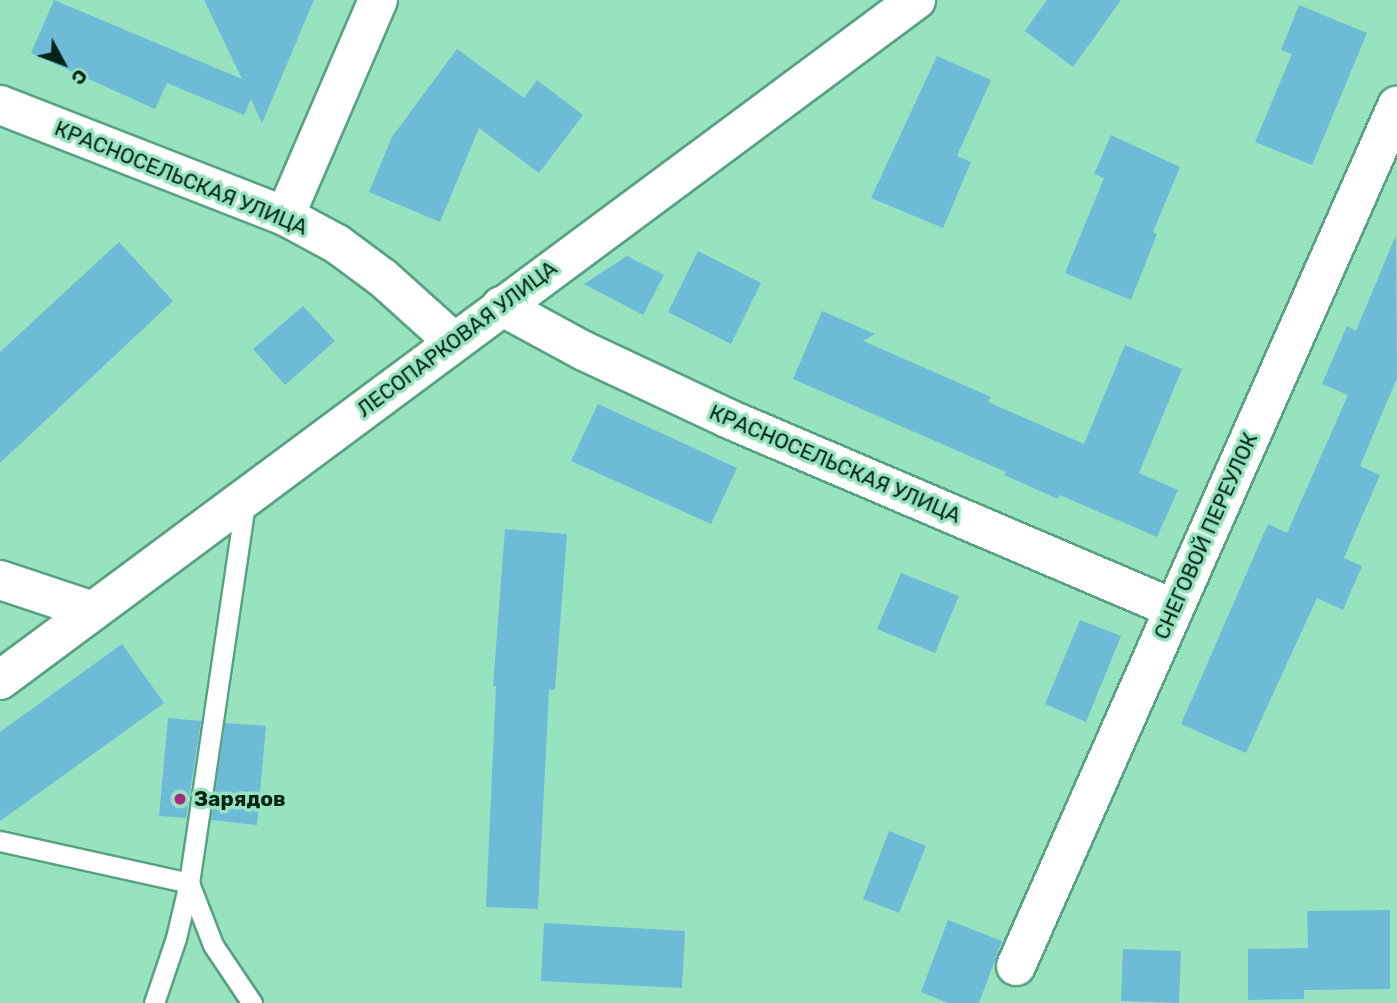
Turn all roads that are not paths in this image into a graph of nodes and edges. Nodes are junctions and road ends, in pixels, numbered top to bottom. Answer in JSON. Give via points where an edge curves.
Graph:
{"nodes":[{"id":1,"x":378,"y":0,"type":"edge"},
{"id":2,"x":916,"y":0,"type":"edge"},
{"id":3,"x":0,"y":105,"type":"edge"},
{"id":4,"x":1397,"y":106,"type":"edge"},
{"id":5,"x":285,"y":216,"type":"junction"},
{"id":6,"x":501,"y":306,"type":"junction"},
{"id":7,"x":453,"y":341,"type":"junction"},
{"id":8,"x":247,"y":496,"type":"junction"},
{"id":9,"x":0,"y":580,"type":"edge"},
{"id":10,"x":1174,"y":609,"type":"junction"},
{"id":11,"x":90,"y":610,"type":"junction"},
{"id":12,"x":0,"y":680,"type":"edge"},
{"id":13,"x":0,"y":841,"type":"edge"},
{"id":14,"x":189,"y":883,"type":"junction"},
{"id":15,"x":1016,"y":966,"type":"dead end"},
{"id":16,"x":154,"y":1003,"type":"edge"},
{"id":17,"x":252,"y":1003,"type":"edge"}],
"edges":[{"from":1,"to":5,"type":"street"},
{"from":2,"to":6,"type":"street","name":"ЛЕСОПАРКОВАЯ УЛИЦА"},
{"from":3,"to":5,"type":"street","name":"КРАСНОСЕЛЬСКАЯ УЛИЦА"},
{"from":4,"to":10,"type":"street","name":"СНЕГОВОЙ ПЕРЕУЛОК"},
{"from":5,"to":7,"type":"street","name":"КРАСНОСЕЛЬСКАЯ УЛИЦА","via":[[337,244],[383,278]]},
{"from":6,"to":7,"type":"street","name":"ЛЕСОПАРКОВАЯ УЛИЦА"},
{"from":6,"to":10,"type":"street","name":"КРАСНОСЕЛЬСКАЯ УЛИЦА","via":[[729,419]]},
{"from":7,"to":8,"type":"street","name":"ЛЕСОПАРКОВАЯ УЛИЦА"},
{"from":8,"to":11,"type":"street","name":"ЛЕСОПАРКОВАЯ УЛИЦА"},
{"from":8,"to":14,"type":"lane"},
{"from":9,"to":11,"type":"street"},
{"from":10,"to":15,"type":"street","name":"СНЕГОВОЙ ПЕРЕУЛОК"},
{"from":11,"to":12,"type":"street","name":"ЛЕСОПАРКОВАЯ УЛИЦА"},
{"from":13,"to":14,"type":"lane"},
{"from":14,"to":16,"type":"lane"},
{"from":14,"to":17,"type":"lane","via":[[213,945]]}]}
